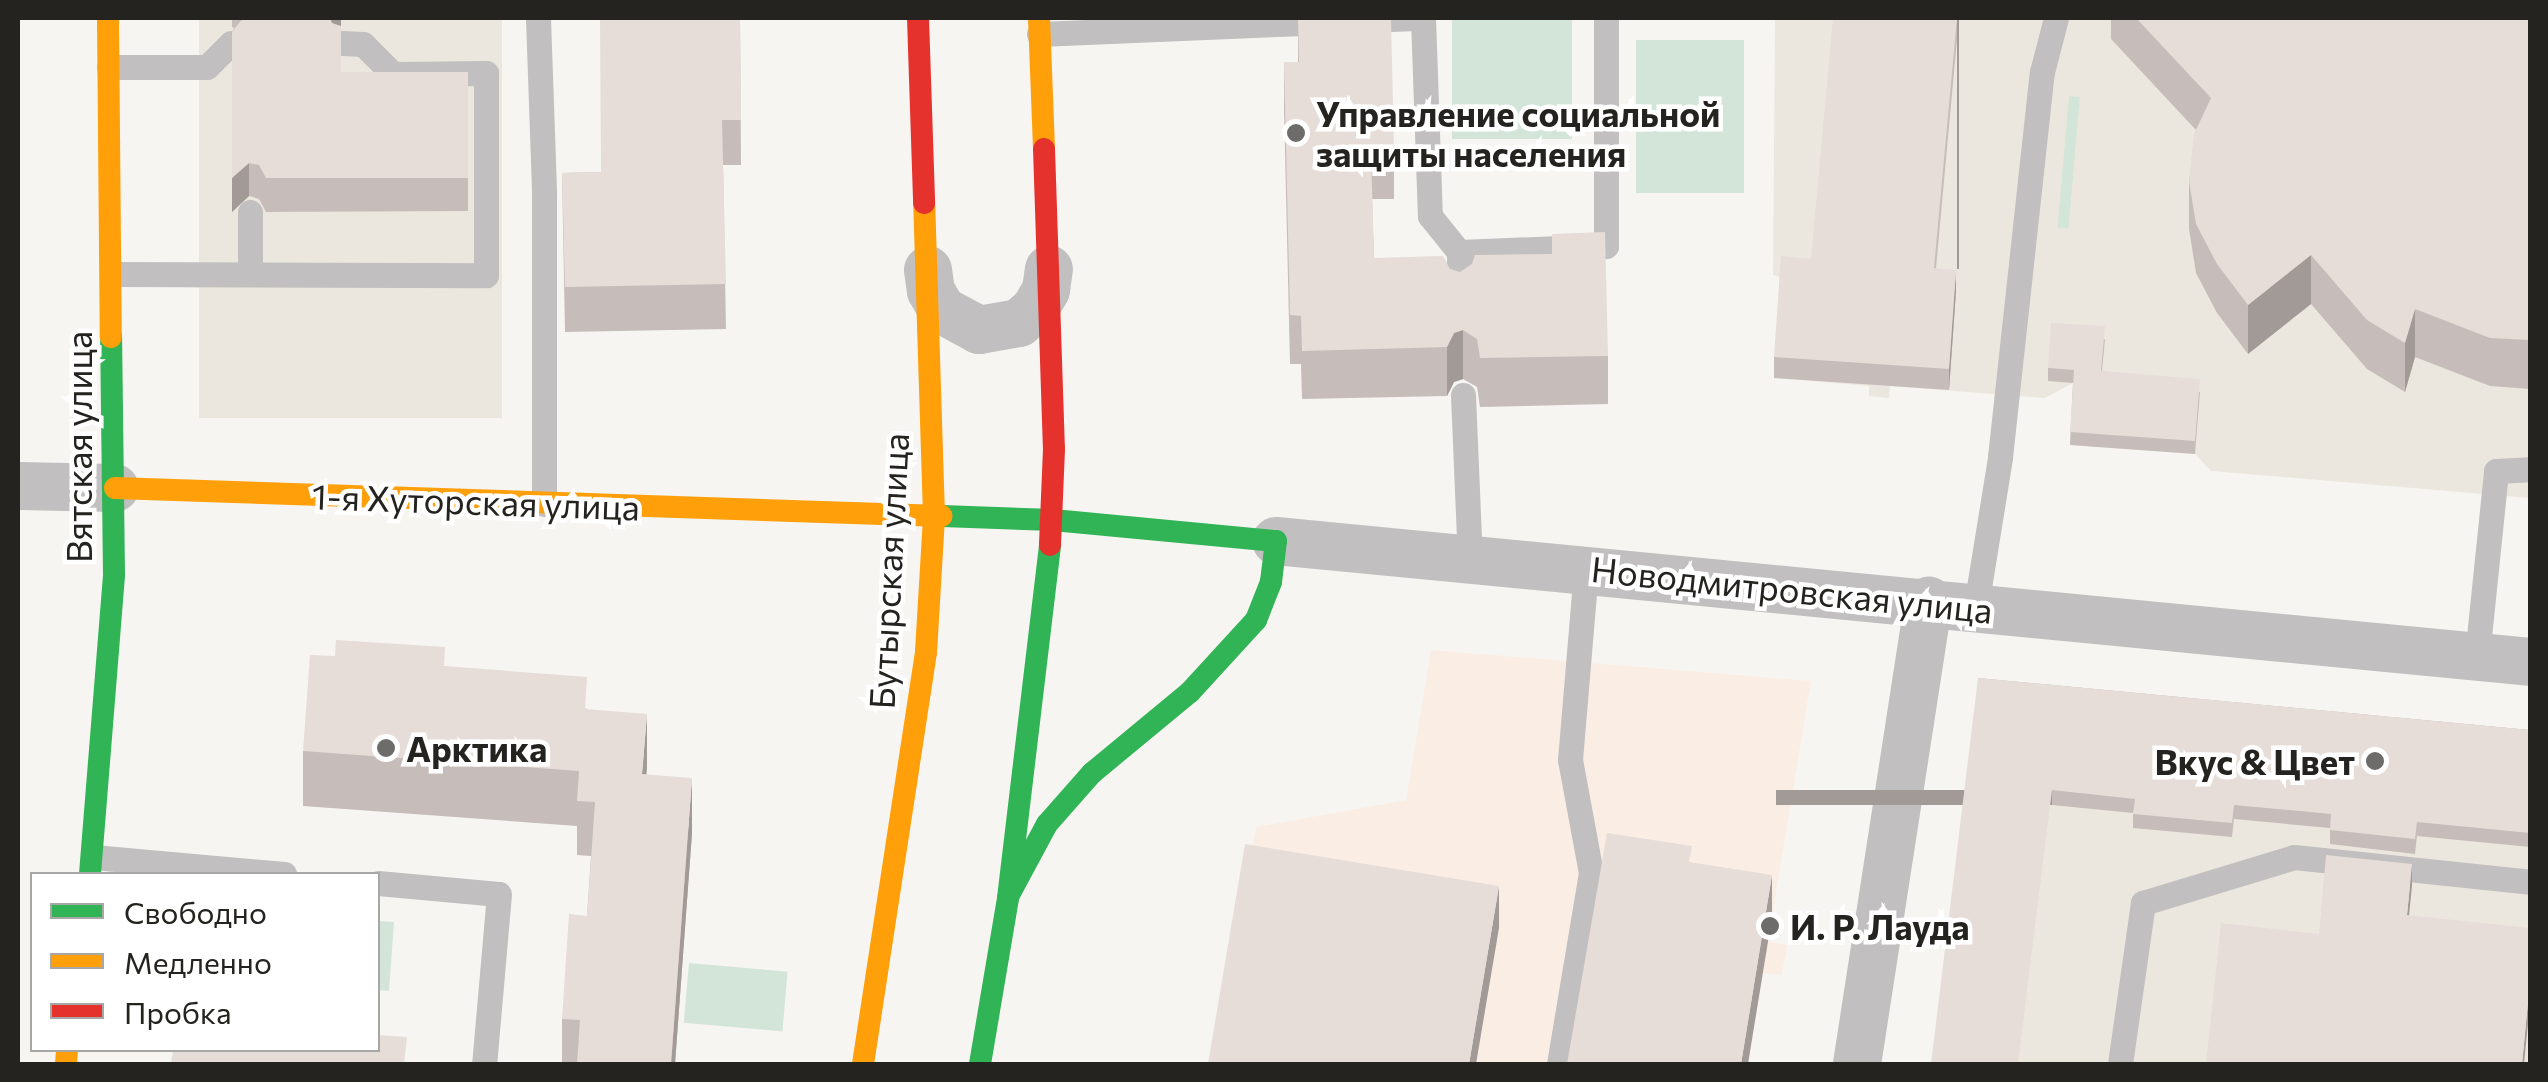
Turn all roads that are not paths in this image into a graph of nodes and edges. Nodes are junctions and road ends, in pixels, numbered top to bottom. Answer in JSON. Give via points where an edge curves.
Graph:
{"nodes":[{"id":1,"x":108,"y":18,"type":"edge"},
{"id":2,"x":538,"y":18,"type":"edge"},
{"id":3,"x":918,"y":18,"type":"edge"},
{"id":4,"x":1423,"y":18,"type":"edge"},
{"id":5,"x":1606,"y":18,"type":"edge"},
{"id":6,"x":2056,"y":18,"type":"edge"},
{"id":7,"x":1390,"y":20,"type":"edge"},
{"id":8,"x":1297,"y":23,"type":"edge"},
{"id":9,"x":1039,"y":26,"type":"edge"},
{"id":10,"x":232,"y":43,"type":"edge"},
{"id":11,"x":342,"y":43,"type":"edge"},
{"id":12,"x":109,"y":67,"type":"junction"},
{"id":13,"x":250,"y":212,"type":"dead end"},
{"id":14,"x":1459,"y":252,"type":"junction"},
{"id":15,"x":928,"y":270,"type":"junction"},
{"id":16,"x":1049,"y":270,"type":"junction"},
{"id":17,"x":112,"y":274,"type":"junction"},
{"id":18,"x":250,"y":274,"type":"junction"},
{"id":19,"x":1459,"y":287,"type":"edge"},
{"id":20,"x":1463,"y":396,"type":"dead end"},
{"id":21,"x":2530,"y":469,"type":"edge"},
{"id":22,"x":18,"y":486,"type":"edge"},
{"id":23,"x":116,"y":488,"type":"junction"},
{"id":24,"x":544,"y":504,"type":"junction"},
{"id":25,"x":934,"y":516,"type":"junction"},
{"id":26,"x":1053,"y":520,"type":"junction"},
{"id":27,"x":1276,"y":541,"type":"junction"},
{"id":28,"x":1470,"y":558,"type":"junction"},
{"id":29,"x":1586,"y":569,"type":"junction"},
{"id":30,"x":1928,"y":601,"type":"junction"},
{"id":31,"x":1976,"y":606,"type":"junction"},
{"id":32,"x":2477,"y":656,"type":"junction"},
{"id":33,"x":2530,"y":662,"type":"edge"},
{"id":34,"x":91,"y":866,"type":"edge"},
{"id":35,"x":236,"y":872,"type":"edge"},
{"id":36,"x":2530,"y":882,"type":"edge"},
{"id":37,"x":380,"y":883,"type":"edge"},
{"id":38,"x":1008,"y":898,"type":"junction"},
{"id":39,"x":484,"y":1064,"type":"edge"},
{"id":40,"x":863,"y":1064,"type":"edge"},
{"id":41,"x":980,"y":1064,"type":"edge"},
{"id":42,"x":1559,"y":1064,"type":"edge"},
{"id":43,"x":1857,"y":1064,"type":"edge"},
{"id":44,"x":2120,"y":1064,"type":"edge"}],
"edges":[{"from":1,"to":12,"type":"street","name":"Вятская улица"},
{"from":2,"to":24,"type":"lane"},
{"from":3,"to":15,"type":"street","name":"Бутырская улица"},
{"from":4,"to":7,"type":"lane"},
{"from":4,"to":14,"type":"lane","via":[[1430,216]]},
{"from":5,"to":14,"type":"lane","via":[[1606,246]]},
{"from":6,"to":31,"type":"lane","via":[[2042,72],[2000,457]]},
{"from":8,"to":9,"type":"lane"},
{"from":9,"to":16,"type":"street"},
{"from":10,"to":12,"type":"lane","via":[[207,67]]},
{"from":11,"to":18,"type":"lane","via":[[362,44],[393,74],[486,73],[486,274]]},
{"from":12,"to":17,"type":"street","name":"Вятская улица"},
{"from":13,"to":18,"type":"lane"},
{"from":14,"to":19,"type":"lane"},
{"from":15,"to":16,"type":"street","via":[[942,310],[978,330],[1019,322],[1035,309]]},
{"from":15,"to":25,"type":"street","name":"Бутырская улица"},
{"from":16,"to":26,"type":"street"},
{"from":17,"to":18,"type":"lane"},
{"from":17,"to":23,"type":"street","name":"Вятская улица"},
{"from":20,"to":28,"type":"lane"},
{"from":21,"to":32,"type":"lane","via":[[2496,471]]},
{"from":22,"to":23,"type":"street","name":"1-я Хуторская улица"},
{"from":23,"to":24,"type":"street","name":"1-я Хуторская улица"},
{"from":23,"to":34,"type":"street","name":"Вятская улица"},
{"from":24,"to":25,"type":"street","name":"1-я Хуторская улица"},
{"from":25,"to":26,"type":"street","name":"1-я Хуторская улица"},
{"from":25,"to":40,"type":"street","name":"Бутырская улица","via":[[926,652]]},
{"from":26,"to":27,"type":"street","name":"Новодмитровская улица"},
{"from":26,"to":38,"type":"street"},
{"from":27,"to":28,"type":"street","name":"Новодмитровская улица"},
{"from":27,"to":38,"type":"street","via":[[1271,582],[1256,620],[1190,692],[1092,773],[1047,824]]},
{"from":28,"to":29,"type":"street","name":"Новодмитровская улица"},
{"from":29,"to":30,"type":"street","name":"Новодмитровская улица"},
{"from":29,"to":42,"type":"lane","via":[[1570,760],[1590,873]]},
{"from":30,"to":31,"type":"street","name":"Новодмитровская улица"},
{"from":30,"to":43,"type":"street"},
{"from":31,"to":32,"type":"street","name":"Новодмитровская улица"},
{"from":32,"to":33,"type":"street","name":"Новодмитровская улица"},
{"from":34,"to":35,"type":"lane"},
{"from":36,"to":44,"type":"lane","via":[[2294,857],[2143,903]]},
{"from":37,"to":39,"type":"lane","via":[[500,894]]},
{"from":38,"to":41,"type":"street"}]}
